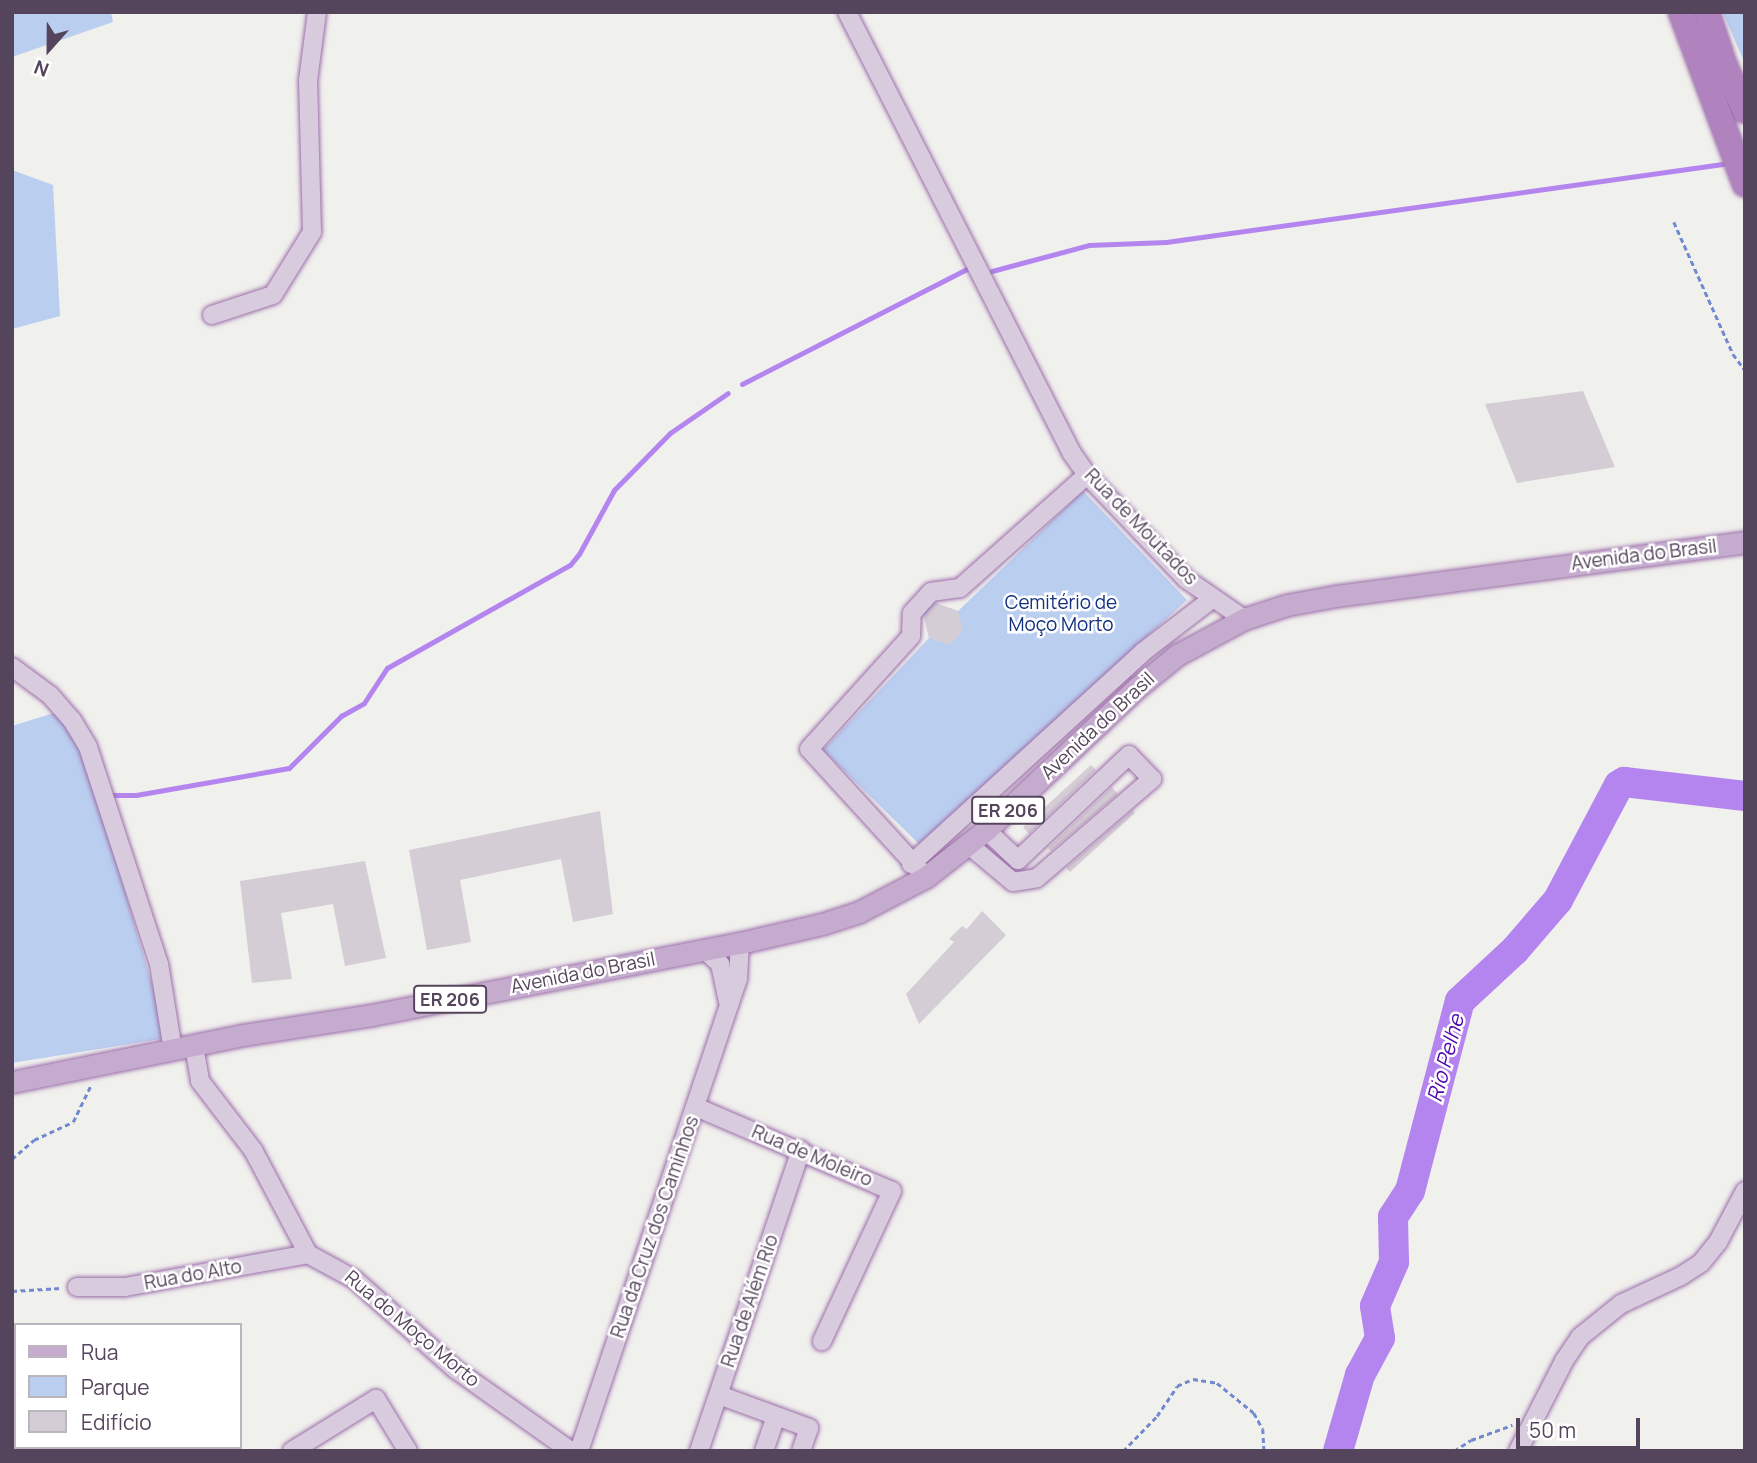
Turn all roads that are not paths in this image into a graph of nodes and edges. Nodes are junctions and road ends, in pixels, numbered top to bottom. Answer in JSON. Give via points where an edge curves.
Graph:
{"nodes":[{"id":1,"x":317,"y":12,"type":"edge"},
{"id":2,"x":847,"y":12,"type":"edge"},
{"id":3,"x":1681,"y":12,"type":"edge"},
{"id":4,"x":1707,"y":12,"type":"edge"},
{"id":5,"x":1745,"y":111,"type":"edge"},
{"id":6,"x":1745,"y":184,"type":"edge"},
{"id":7,"x":212,"y":315,"type":"dead end"},
{"id":8,"x":1087,"y":475,"type":"junction"},
{"id":9,"x":1745,"y":542,"type":"edge"},
{"id":10,"x":1213,"y":598,"type":"junction"},
{"id":11,"x":1244,"y":619,"type":"junction"},
{"id":12,"x":12,"y":667,"type":"edge"},
{"id":13,"x":986,"y":830,"type":"junction"},
{"id":14,"x":969,"y":845,"type":"junction"},
{"id":15,"x":919,"y":870,"type":"junction"},
{"id":16,"x":740,"y":943,"type":"junction"},
{"id":17,"x":705,"y":950,"type":"junction"},
{"id":18,"x":728,"y":1003,"type":"junction"},
{"id":19,"x":183,"y":1048,"type":"junction"},
{"id":20,"x":12,"y":1082,"type":"edge"},
{"id":21,"x":696,"y":1107,"type":"junction"},
{"id":22,"x":801,"y":1150,"type":"junction"},
{"id":23,"x":1745,"y":1191,"type":"edge"},
{"id":24,"x":308,"y":1254,"type":"junction"},
{"id":25,"x":77,"y":1287,"type":"road end"},
{"id":26,"x":822,"y":1341,"type":"dead end"},
{"id":27,"x":719,"y":1395,"type":"junction"},
{"id":28,"x":776,"y":1417,"type":"junction"},
{"id":29,"x":292,"y":1451,"type":"edge"},
{"id":30,"x":408,"y":1451,"type":"edge"},
{"id":31,"x":571,"y":1451,"type":"edge"},
{"id":32,"x":579,"y":1451,"type":"edge"},
{"id":33,"x":699,"y":1451,"type":"edge"},
{"id":34,"x":764,"y":1451,"type":"edge"},
{"id":35,"x":801,"y":1451,"type":"edge"},
{"id":36,"x":1518,"y":1451,"type":"edge"}],
"edges":[{"from":1,"to":7,"type":"street","via":[[308,81],[312,232],[273,295]]},
{"from":2,"to":8,"type":"street","name":"Rua de Moutados","via":[[1071,452]]},
{"from":3,"to":6,"type":"highway"},
{"from":4,"to":5,"type":"highway"},
{"from":8,"to":10,"type":"street","name":"Rua de Moutados","via":[[1186,579]]},
{"from":8,"to":15,"type":"street","via":[[960,588],[931,592],[912,613],[911,636],[809,749]]},
{"from":9,"to":11,"type":"main road","name":"Avenida do Brasil","number":"ER 206","via":[[1336,596]]},
{"from":10,"to":11,"type":"street","name":"Rua de Moutados"},
{"from":10,"to":15,"type":"street","via":[[1143,652]]},
{"from":11,"to":13,"type":"main road","name":"Avenida do Brasil","number":"ER 206","via":[[1177,655]]},
{"from":12,"to":19,"type":"street","via":[[50,695],[88,747]]},
{"from":13,"to":14,"type":"main road","name":"Avenida do Brasil","number":"ER 206"},
{"from":13,"to":14,"type":"street","via":[[1018,860],[1129,755],[1152,779],[1037,878],[1013,883]]},
{"from":14,"to":15,"type":"main road","name":"Avenida do Brasil","number":"ER 206"},
{"from":15,"to":16,"type":"main road","name":"Avenida do Brasil","number":"ER 206","via":[[859,912]]},
{"from":16,"to":17,"type":"main road","name":"Avenida do Brasil","number":"ER 206"},
{"from":16,"to":18,"type":"street","name":"Rua da Cruz dos Caminhos","via":[[738,979]]},
{"from":17,"to":18,"type":"street","name":"Rua da Cruz dos Caminhos","via":[[720,964]]},
{"from":17,"to":19,"type":"main road","name":"Avenida do Brasil","number":"ER 206"},
{"from":18,"to":21,"type":"street","name":"Rua da Cruz dos Caminhos"},
{"from":19,"to":20,"type":"main road","number":"ER 206"},
{"from":19,"to":24,"type":"street","via":[[200,1081],[253,1150]]},
{"from":21,"to":22,"type":"street","name":"Rua de Moleiro"},
{"from":21,"to":32,"type":"street","name":"Rua da Cruz dos Caminhos"},
{"from":22,"to":26,"type":"street","name":"Rua de Moleiro","via":[[892,1191]]},
{"from":22,"to":27,"type":"street","name":"Rua de Além Rio"},
{"from":23,"to":36,"type":"street","via":[[1718,1242],[1701,1263],[1621,1304],[1580,1337]]},
{"from":24,"to":25,"type":"street","name":"Rua do Alto","via":[[125,1287]]},
{"from":24,"to":31,"type":"street","name":"Rua do Moço Morto","via":[[355,1279],[455,1369]]},
{"from":27,"to":28,"type":"street"},
{"from":27,"to":33,"type":"street","name":"Rua de Além Rio"},
{"from":28,"to":34,"type":"street"},
{"from":28,"to":35,"type":"street","via":[[809,1428]]},
{"from":29,"to":30,"type":"street","via":[[376,1399]]}]}
